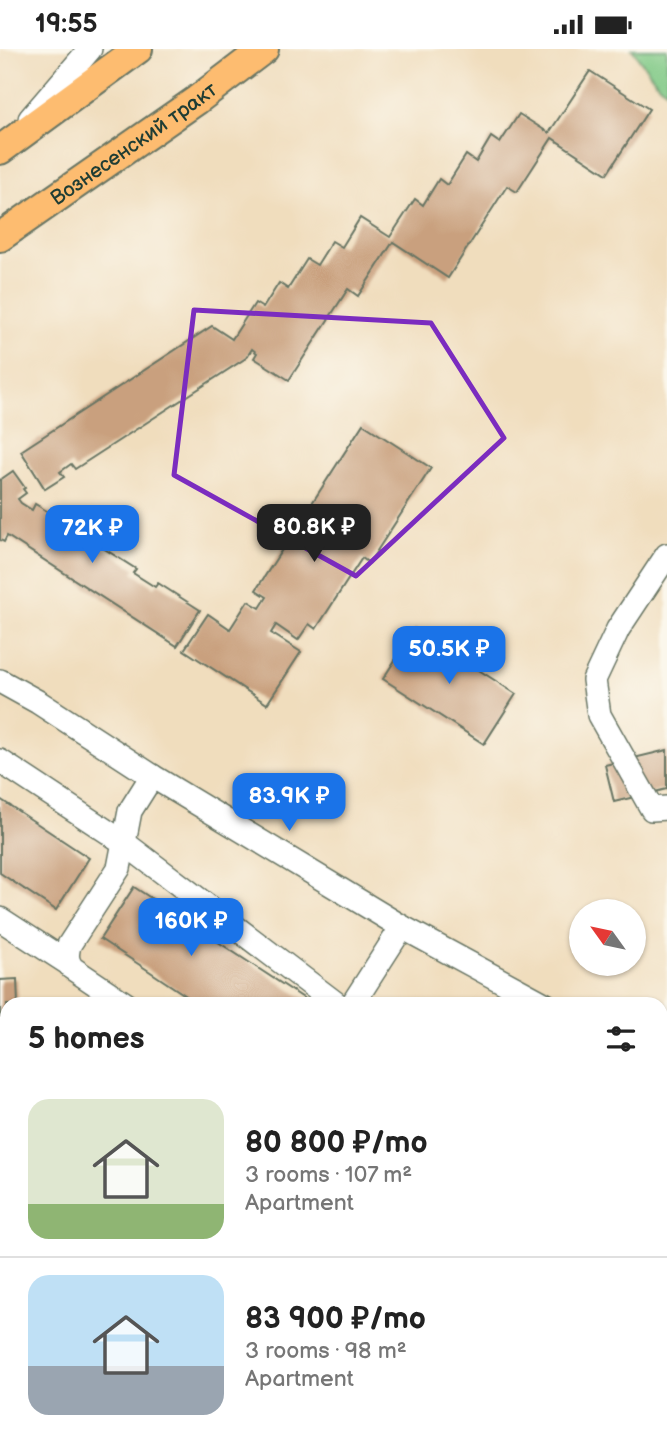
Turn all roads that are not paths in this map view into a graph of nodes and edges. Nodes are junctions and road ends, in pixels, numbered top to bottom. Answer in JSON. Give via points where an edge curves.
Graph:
{"nodes":[{"id":1,"x":90,"y":49,"type":"edge"},
{"id":2,"x":138,"y":49,"type":"edge"},
{"id":3,"x":264,"y":49,"type":"edge"},
{"id":4,"x":5,"y":146,"type":"edge"},
{"id":5,"x":0,"y":237,"type":"edge"},
{"id":6,"x":667,"y":555,"type":"edge"},
{"id":7,"x":0,"y":674,"type":"edge"},
{"id":8,"x":0,"y":681,"type":"edge"},
{"id":9,"x":38,"y":702,"type":"junction"},
{"id":10,"x":0,"y":761,"type":"edge"},
{"id":11,"x":152,"y":776,"type":"junction"},
{"id":12,"x":667,"y":808,"type":"edge"},
{"id":13,"x":123,"y":842,"type":"junction"},
{"id":14,"x":0,"y":919,"type":"edge"},
{"id":15,"x":402,"y":927,"type":"junction"},
{"id":16,"x":68,"y":963,"type":"junction"},
{"id":17,"x":115,"y":997,"type":"edge"},
{"id":18,"x":327,"y":997,"type":"edge"},
{"id":19,"x":357,"y":997,"type":"edge"},
{"id":20,"x":526,"y":997,"type":"edge"}],
"edges":[{"from":1,"to":4,"type":"street"},
{"from":2,"to":4,"type":"main road"},
{"from":3,"to":5,"type":"main road","name":"Вознесенский тракт"},
{"from":6,"to":12,"type":"street","via":[[618,629],[594,680],[599,715],[652,809]]},
{"from":7,"to":9,"type":"street"},
{"from":8,"to":9,"type":"street"},
{"from":9,"to":11,"type":"street"},
{"from":10,"to":13,"type":"street"},
{"from":11,"to":13,"type":"street","via":[[130,811]]},
{"from":11,"to":15,"type":"street"},
{"from":13,"to":16,"type":"street","via":[[119,868],[69,944]]},
{"from":13,"to":18,"type":"street"},
{"from":14,"to":16,"type":"street"},
{"from":15,"to":19,"type":"street"},
{"from":15,"to":20,"type":"street"},
{"from":16,"to":17,"type":"street"}]}
